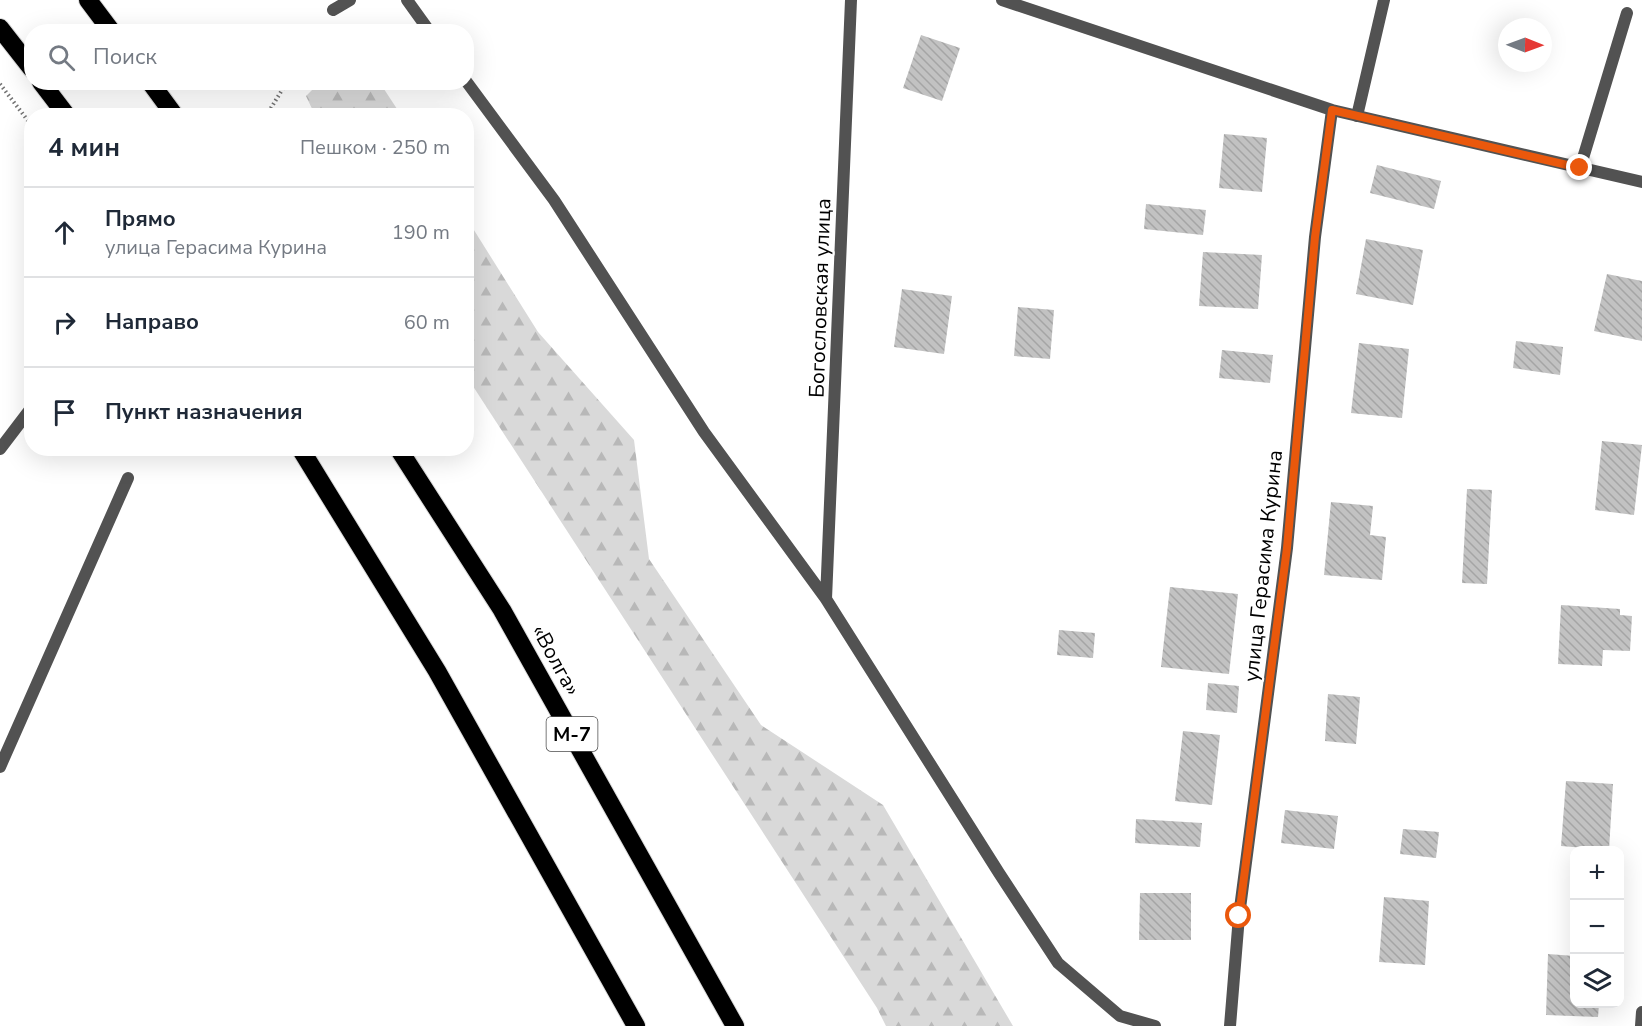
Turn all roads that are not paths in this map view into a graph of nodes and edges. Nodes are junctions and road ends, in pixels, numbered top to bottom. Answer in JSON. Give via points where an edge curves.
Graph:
{"nodes":[{"id":1,"x":88,"y":0,"type":"edge"},
{"id":2,"x":350,"y":0,"type":"edge"},
{"id":3,"x":407,"y":0,"type":"edge"},
{"id":4,"x":851,"y":0,"type":"edge"},
{"id":5,"x":1002,"y":0,"type":"edge"},
{"id":6,"x":1384,"y":0,"type":"edge"},
{"id":7,"x":334,"y":5,"type":"edge"},
{"id":8,"x":1627,"y":13,"type":"dead end"},
{"id":9,"x":106,"y":24,"type":"edge"},
{"id":10,"x":424,"y":24,"type":"edge"},
{"id":11,"x":0,"y":28,"type":"edge"},
{"id":12,"x":24,"y":59,"type":"edge"},
{"id":13,"x":48,"y":90,"type":"edge"},
{"id":14,"x":156,"y":90,"type":"edge"},
{"id":15,"x":473,"y":90,"type":"edge"},
{"id":16,"x":61,"y":108,"type":"edge"},
{"id":17,"x":169,"y":108,"type":"edge"},
{"id":18,"x":1332,"y":110,"type":"junction"},
{"id":19,"x":1357,"y":116,"type":"junction"},
{"id":20,"x":1580,"y":168,"type":"junction"},
{"id":21,"x":1642,"y":182,"type":"edge"},
{"id":22,"x":24,"y":418,"type":"edge"},
{"id":23,"x":0,"y":449,"type":"edge"},
{"id":24,"x":305,"y":456,"type":"edge"},
{"id":25,"x":403,"y":456,"type":"edge"},
{"id":26,"x":129,"y":478,"type":"dead end"},
{"id":27,"x":826,"y":599,"type":"junction"},
{"id":28,"x":0,"y":767,"type":"edge"},
{"id":29,"x":1642,"y":1012,"type":"edge"},
{"id":30,"x":636,"y":1026,"type":"edge"},
{"id":31,"x":735,"y":1026,"type":"edge"},
{"id":32,"x":1155,"y":1026,"type":"edge"},
{"id":33,"x":1230,"y":1026,"type":"edge"},
{"id":34,"x":1641,"y":1026,"type":"edge"}],
"edges":[{"from":1,"to":9,"type":"highway"},
{"from":2,"to":7,"type":"street"},
{"from":3,"to":10,"type":"street"},
{"from":4,"to":27,"type":"street","name":"Богословская улица"},
{"from":5,"to":18,"type":"street"},
{"from":6,"to":19,"type":"street"},
{"from":8,"to":20,"type":"street"},
{"from":11,"to":12,"type":"highway"},
{"from":13,"to":16,"type":"highway"},
{"from":14,"to":17,"type":"highway"},
{"from":15,"to":27,"type":"street","via":[[554,200],[704,432]]},
{"from":18,"to":19,"type":"street"},
{"from":18,"to":33,"type":"street","name":"улица Герасима Курина","via":[[1315,237],[1287,548],[1239,916]]},
{"from":19,"to":20,"type":"street"},
{"from":20,"to":21,"type":"street"},
{"from":22,"to":23,"type":"street"},
{"from":24,"to":30,"type":"highway","via":[[437,670]]},
{"from":25,"to":31,"type":"highway","name":"«Волга»","number":"М-7","via":[[502,610]]},
{"from":26,"to":28,"type":"street"},
{"from":27,"to":32,"type":"street","via":[[1058,963],[1120,1016]]},
{"from":29,"to":34,"type":"street"}]}
